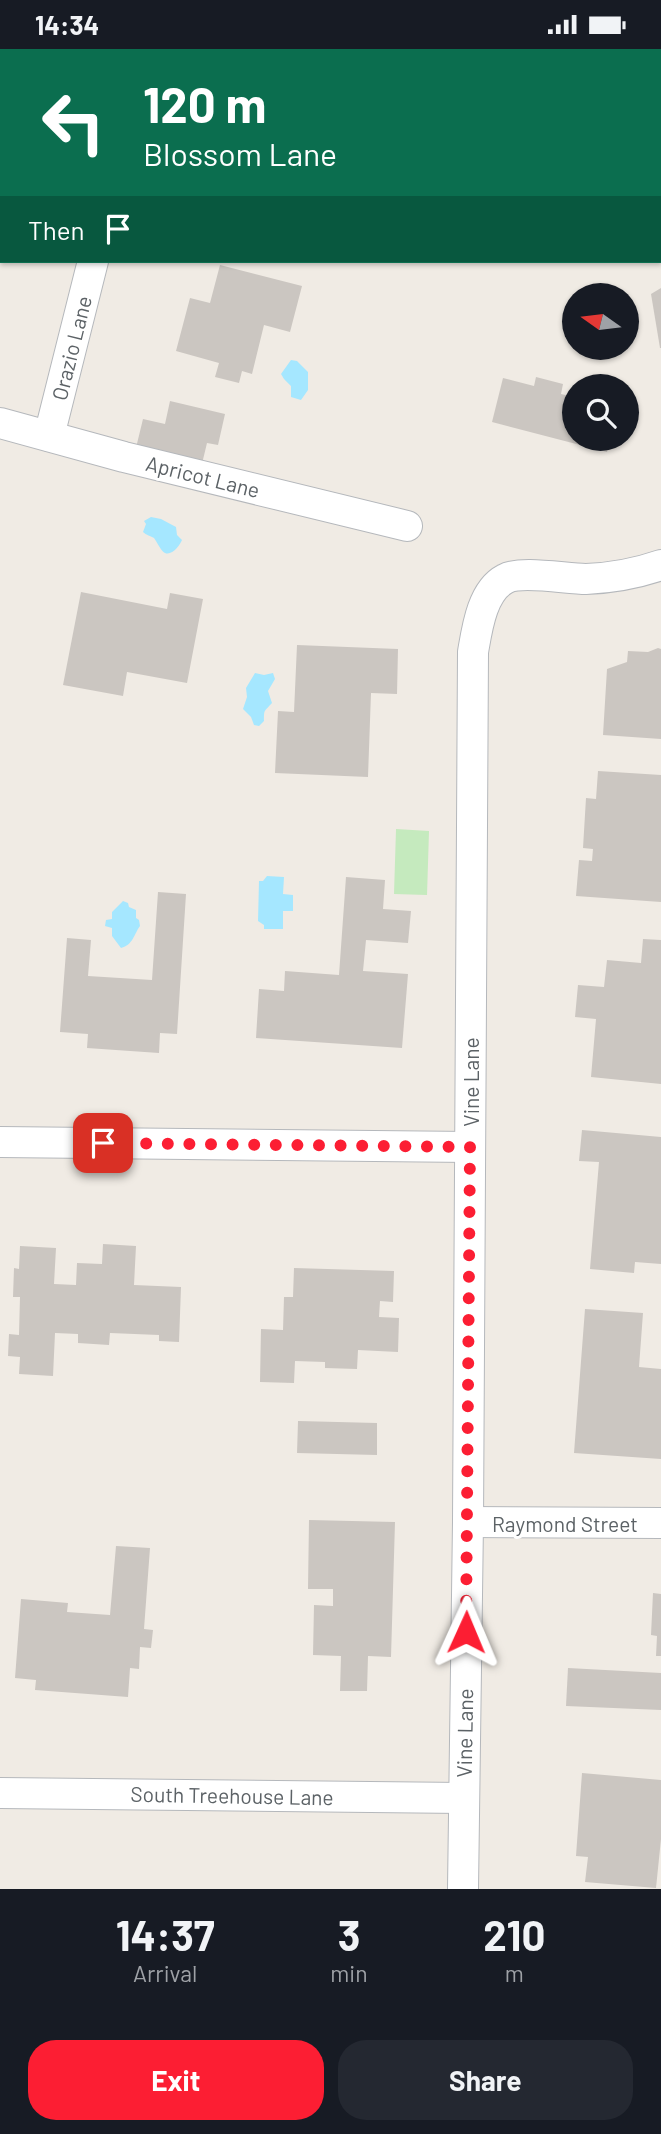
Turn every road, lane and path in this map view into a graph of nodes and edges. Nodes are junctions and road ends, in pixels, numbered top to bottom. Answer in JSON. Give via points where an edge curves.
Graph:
{"nodes":[{"id":1,"x":92,"y":263,"type":"edge"},
{"id":2,"x":0,"y":423,"type":"edge"},
{"id":3,"x":49,"y":436,"type":"junction"},
{"id":4,"x":407,"y":526,"type":"dead end"},
{"id":5,"x":661,"y":565,"type":"edge"},
{"id":6,"x":0,"y":1142,"type":"edge"},
{"id":7,"x":470,"y":1147,"type":"junction"},
{"id":8,"x":468,"y":1522,"type":"junction"},
{"id":9,"x":661,"y":1523,"type":"edge"},
{"id":10,"x":0,"y":1793,"type":"edge"},
{"id":11,"x":463,"y":1798,"type":"junction"},
{"id":12,"x":463,"y":1889,"type":"edge"}],
"edges":[{"from":1,"to":3,"type":"street","name":"Orazio Lane"},
{"from":2,"to":3,"type":"street","name":"Apricot Lane"},
{"from":3,"to":4,"type":"street","name":"Apricot Lane"},
{"from":5,"to":7,"type":"street","name":"Vine Lane","via":[[587,579],[522,575],[505,579],[491,591],[479,617],[473,652]]},
{"from":6,"to":7,"type":"street"},
{"from":7,"to":8,"type":"street","name":"Vine Lane"},
{"from":8,"to":9,"type":"street","name":"Raymond Street"},
{"from":8,"to":11,"type":"street","name":"Vine Lane"},
{"from":10,"to":11,"type":"street","name":"South Treehouse Lane"},
{"from":11,"to":12,"type":"street","name":"Vine Lane"}]}
